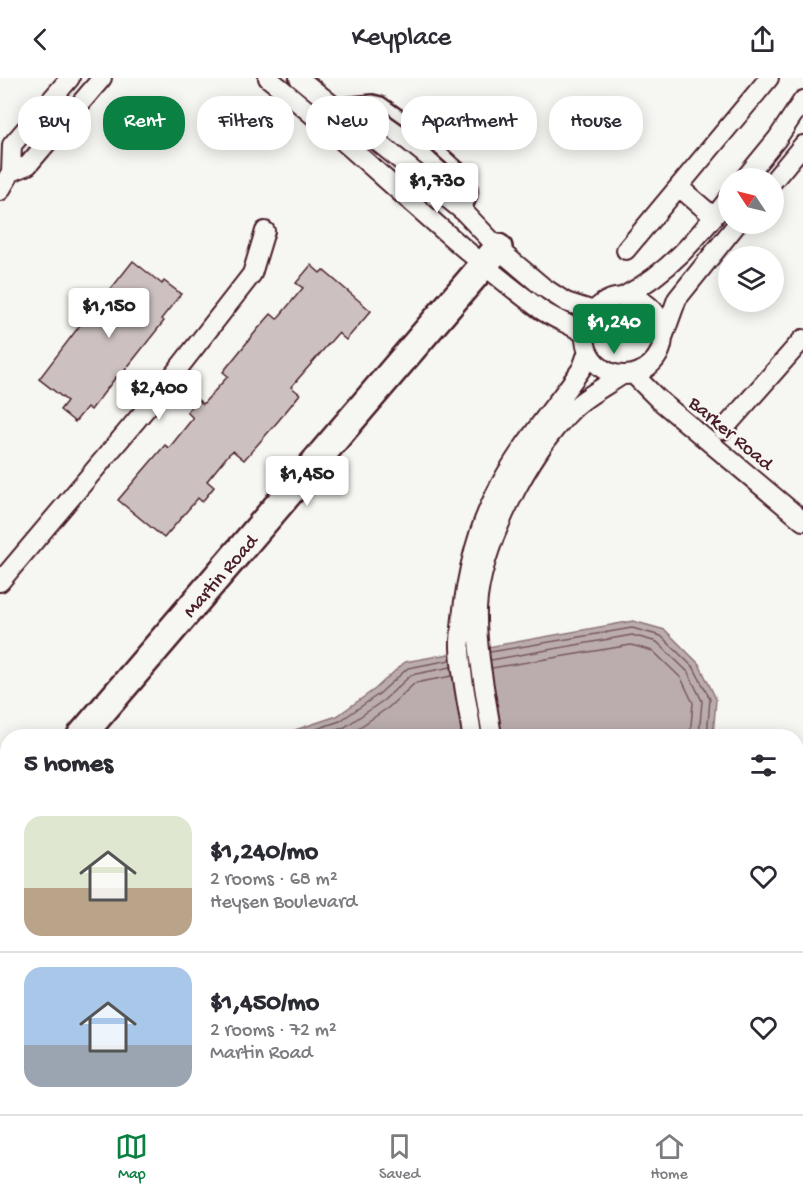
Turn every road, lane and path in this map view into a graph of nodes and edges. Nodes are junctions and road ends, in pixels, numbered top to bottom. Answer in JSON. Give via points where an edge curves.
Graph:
{"nodes":[{"id":1,"x":70,"y":78,"type":"edge"},
{"id":2,"x":268,"y":78,"type":"edge"},
{"id":3,"x":299,"y":78,"type":"edge"},
{"id":4,"x":769,"y":78,"type":"edge"},
{"id":5,"x":100,"y":79,"type":"edge"},
{"id":6,"x":321,"y":96,"type":"edge"},
{"id":7,"x":803,"y":100,"type":"edge"},
{"id":8,"x":389,"y":110,"type":"edge"},
{"id":9,"x":803,"y":145,"type":"edge"},
{"id":10,"x":388,"y":150,"type":"edge"},
{"id":11,"x":753,"y":168,"type":"edge"},
{"id":12,"x":784,"y":168,"type":"edge"},
{"id":13,"x":4,"y":180,"type":"edge"},
{"id":14,"x":680,"y":188,"type":"junction"},
{"id":15,"x":464,"y":212,"type":"junction"},
{"id":16,"x":718,"y":212,"type":"edge"},
{"id":17,"x":714,"y":217,"type":"junction"},
{"id":18,"x":265,"y":231,"type":"dead end"},
{"id":19,"x":729,"y":234,"type":"edge"},
{"id":20,"x":626,"y":250,"type":"dead end"},
{"id":21,"x":491,"y":257,"type":"junction"},
{"id":22,"x":624,"y":297,"type":"junction"},
{"id":23,"x":594,"y":311,"type":"junction"},
{"id":24,"x":664,"y":334,"type":"junction"},
{"id":25,"x":803,"y":339,"type":"edge"},
{"id":26,"x":586,"y":343,"type":"junction"},
{"id":27,"x":628,"y":375,"type":"junction"},
{"id":28,"x":723,"y":430,"type":"dead end"},
{"id":29,"x":803,"y":521,"type":"edge"},
{"id":30,"x":0,"y":582,"type":"edge"},
{"id":31,"x":469,"y":642,"type":"junction"},
{"id":32,"x":87,"y":729,"type":"edge"},
{"id":33,"x":472,"y":729,"type":"edge"},
{"id":34,"x":490,"y":729,"type":"edge"}],
"edges":[{"from":1,"to":13,"type":"street","via":[[12,145]]},
{"from":2,"to":21,"type":"street"},
{"from":3,"to":6,"type":"street"},
{"from":4,"to":14,"type":"street"},
{"from":5,"to":13,"type":"street","via":[[28,165]]},
{"from":7,"to":11,"type":"street"},
{"from":8,"to":15,"type":"lane","via":[[466,174],[474,193]]},
{"from":9,"to":12,"type":"street"},
{"from":10,"to":15,"type":"street"},
{"from":14,"to":17,"type":"street"},
{"from":14,"to":20,"type":"street"},
{"from":15,"to":21,"type":"street"},
{"from":16,"to":17,"type":"street"},
{"from":17,"to":22,"type":"street","via":[[670,266]]},
{"from":18,"to":30,"type":"street","via":[[252,274],[156,397]]},
{"from":19,"to":24,"type":"street","via":[[676,299]]},
{"from":21,"to":23,"type":"street","via":[[566,302]]},
{"from":21,"to":26,"type":"street","via":[[540,310]]},
{"from":21,"to":32,"type":"street","name":"Martin Road"},
{"from":22,"to":23,"type":"street","via":[[603,303]]},
{"from":22,"to":24,"type":"street","via":[[634,297],[652,307]]},
{"from":23,"to":26,"type":"street"},
{"from":24,"to":27,"type":"street","via":[[663,345],[652,364]]},
{"from":25,"to":28,"type":"street"},
{"from":26,"to":27,"type":"street","via":[[601,368]]},
{"from":26,"to":31,"type":"street","via":[[582,368],[515,460],[494,496],[472,566]]},
{"from":27,"to":29,"type":"street","name":"Barker Road"},
{"from":27,"to":31,"type":"street","via":[[573,409],[535,458],[484,563]]},
{"from":31,"to":33,"type":"street"},
{"from":31,"to":34,"type":"street"}]}
